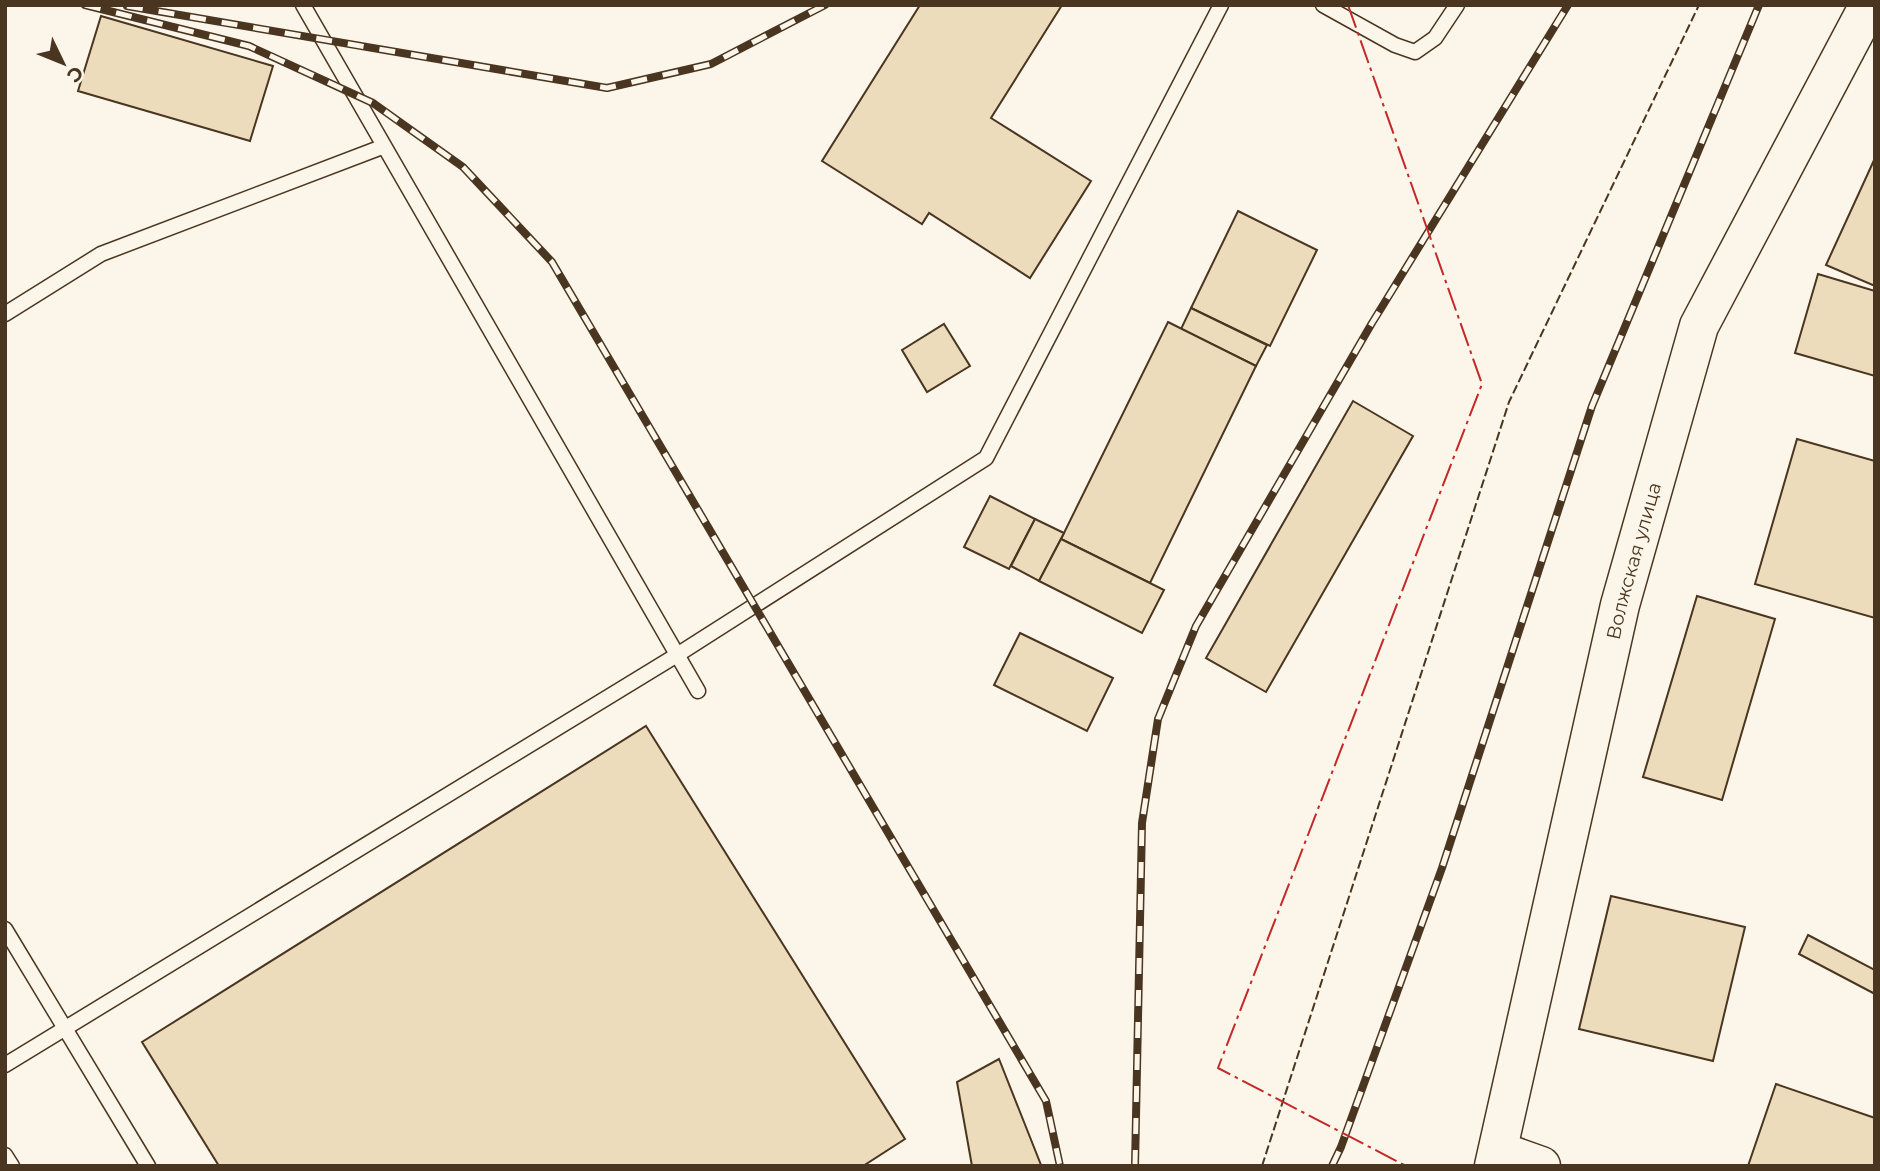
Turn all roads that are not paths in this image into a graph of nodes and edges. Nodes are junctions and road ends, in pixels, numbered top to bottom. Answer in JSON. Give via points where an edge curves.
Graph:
{"nodes":[{"id":1,"x":303,"y":5,"type":"edge"},
{"id":2,"x":1221,"y":5,"type":"edge"},
{"id":3,"x":1323,"y":5,"type":"edge"},
{"id":4,"x":1457,"y":5,"type":"edge"},
{"id":5,"x":1862,"y":26,"type":"edge"},
{"id":6,"x":382,"y":146,"type":"junction"},
{"id":7,"x":5,"y":314,"type":"edge"},
{"id":8,"x":677,"y":654,"type":"junction"},
{"id":9,"x":698,"y":691,"type":"dead end"},
{"id":10,"x":5,"y":929,"type":"edge"},
{"id":11,"x":64,"y":1029,"type":"junction"},
{"id":12,"x":5,"y":1065,"type":"edge"},
{"id":13,"x":5,"y":1155,"type":"edge"},
{"id":14,"x":1496,"y":1158,"type":"edge"},
{"id":15,"x":12,"y":1166,"type":"edge"},
{"id":16,"x":148,"y":1166,"type":"edge"},
{"id":17,"x":1541,"y":1166,"type":"edge"}],
"edges":[{"from":1,"to":6,"type":"lane"},
{"from":2,"to":8,"type":"lane","via":[[986,458]]},
{"from":3,"to":4,"type":"lane","via":[[1415,52],[1436,38]]},
{"from":5,"to":14,"type":"main road","name":"Волжская улица","via":[[1699,326],[1620,605]]},
{"from":6,"to":7,"type":"lane","via":[[102,254]]},
{"from":6,"to":8,"type":"lane"},
{"from":8,"to":9,"type":"lane"},
{"from":8,"to":11,"type":"lane"},
{"from":10,"to":11,"type":"lane"},
{"from":11,"to":12,"type":"lane"},
{"from":11,"to":16,"type":"lane"},
{"from":13,"to":15,"type":"lane"},
{"from":14,"to":17,"type":"main road"}]}
